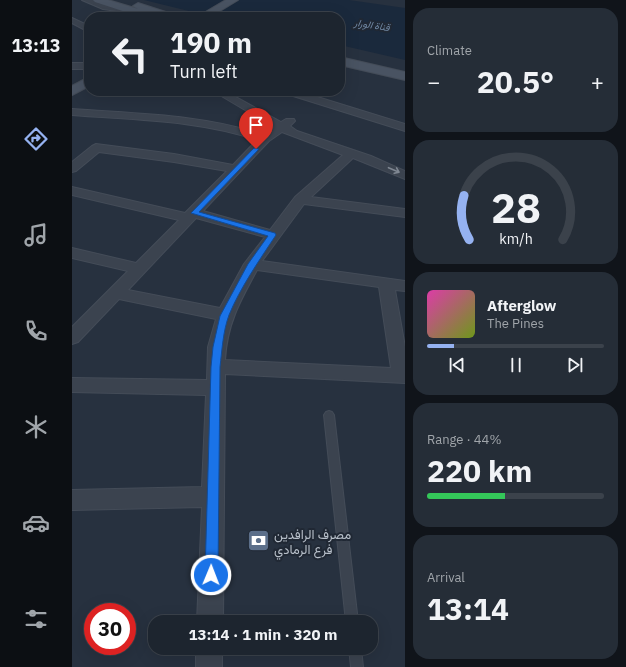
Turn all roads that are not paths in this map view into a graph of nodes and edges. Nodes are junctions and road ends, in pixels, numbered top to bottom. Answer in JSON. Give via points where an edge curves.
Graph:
{"nodes":[{"id":1,"x":86,"y":0,"type":"edge"},
{"id":2,"x":98,"y":0,"type":"edge"},
{"id":3,"x":118,"y":0,"type":"edge"},
{"id":4,"x":233,"y":0,"type":"edge"},
{"id":5,"x":131,"y":11,"type":"junction"},
{"id":6,"x":138,"y":12,"type":"edge"},
{"id":7,"x":146,"y":12,"type":"edge"},
{"id":8,"x":211,"y":12,"type":"edge"},
{"id":9,"x":72,"y":20,"type":"edge"},
{"id":10,"x":84,"y":26,"type":"edge"},
{"id":11,"x":345,"y":56,"type":"edge"},
{"id":12,"x":345,"y":62,"type":"edge"},
{"id":13,"x":72,"y":66,"type":"edge"},
{"id":14,"x":84,"y":66,"type":"edge"},
{"id":15,"x":405,"y":69,"type":"edge"},
{"id":16,"x":84,"y":75,"type":"edge"},
{"id":17,"x":405,"y":76,"type":"edge"},
{"id":18,"x":72,"y":81,"type":"edge"},
{"id":19,"x":84,"y":84,"type":"edge"},
{"id":20,"x":72,"y":91,"type":"edge"},
{"id":21,"x":228,"y":96,"type":"edge"},
{"id":22,"x":245,"y":96,"type":"edge"},
{"id":23,"x":304,"y":96,"type":"edge"},
{"id":24,"x":72,"y":112,"type":"edge"},
{"id":25,"x":285,"y":124,"type":"junction"},
{"id":26,"x":405,"y":128,"type":"edge"},
{"id":27,"x":265,"y":139,"type":"junction"},
{"id":28,"x":351,"y":154,"type":"junction"},
{"id":29,"x":405,"y":165,"type":"edge"},
{"id":30,"x":72,"y":168,"type":"edge"},
{"id":31,"x":237,"y":169,"type":"junction"},
{"id":32,"x":405,"y":175,"type":"edge"},
{"id":33,"x":72,"y":190,"type":"edge"},
{"id":34,"x":300,"y":200,"type":"junction"},
{"id":35,"x":405,"y":213,"type":"edge"},
{"id":36,"x":192,"y":216,"type":"junction"},
{"id":37,"x":272,"y":235,"type":"junction"},
{"id":38,"x":72,"y":253,"type":"edge"},
{"id":39,"x":252,"y":264,"type":"junction"},
{"id":40,"x":140,"y":269,"type":"junction"},
{"id":41,"x":386,"y":284,"type":"junction"},
{"id":42,"x":405,"y":286,"type":"edge"},
{"id":43,"x":116,"y":293,"type":"junction"},
{"id":44,"x":225,"y":316,"type":"junction"},
{"id":45,"x":79,"y":322,"type":"edge"},
{"id":46,"x":72,"y":338,"type":"edge"},
{"id":47,"x":216,"y":367,"type":"junction"},
{"id":48,"x":403,"y":376,"type":"edge"},
{"id":49,"x":72,"y":385,"type":"edge"},
{"id":50,"x":215,"y":388,"type":"junction"},
{"id":51,"x":329,"y":415,"type":"dead end"},
{"id":52,"x":213,"y":497,"type":"junction"},
{"id":53,"x":72,"y":500,"type":"edge"},
{"id":54,"x":210,"y":615,"type":"edge"},
{"id":55,"x":351,"y":615,"type":"edge"},
{"id":56,"x":210,"y":655,"type":"edge"},
{"id":57,"x":356,"y":655,"type":"edge"},
{"id":58,"x":209,"y":667,"type":"edge"},
{"id":59,"x":357,"y":667,"type":"edge"}],
"edges":[{"from":1,"to":5,"type":"street","via":[[106,8]]},
{"from":2,"to":5,"type":"main road"},
{"from":3,"to":7,"type":"main road"},
{"from":4,"to":8,"type":"main road"},
{"from":5,"to":6,"type":"main road"},
{"from":9,"to":10,"type":"street"},
{"from":11,"to":15,"type":"main road"},
{"from":12,"to":17,"type":"main road"},
{"from":13,"to":14,"type":"street"},
{"from":16,"to":18,"type":"main road"},
{"from":19,"to":20,"type":"main road"},
{"from":21,"to":25,"type":"street"},
{"from":22,"to":25,"type":"street"},
{"from":23,"to":26,"type":"street"},
{"from":24,"to":27,"type":"street","via":[[197,122]]},
{"from":25,"to":27,"type":"street"},
{"from":25,"to":28,"type":"street","via":[[300,136]]},
{"from":25,"to":29,"type":"street"},
{"from":27,"to":31,"type":"street"},
{"from":28,"to":32,"type":"street","one_way":true},
{"from":28,"to":34,"type":"street"},
{"from":30,"to":31,"type":"street","via":[[96,148]]},
{"from":31,"to":36,"type":"street"},
{"from":33,"to":36,"type":"street"},
{"from":34,"to":35,"type":"street"},
{"from":34,"to":37,"type":"street"},
{"from":36,"to":37,"type":"street"},
{"from":36,"to":40,"type":"street"},
{"from":37,"to":39,"type":"street"},
{"from":38,"to":40,"type":"street"},
{"from":39,"to":41,"type":"street"},
{"from":39,"to":44,"type":"street"},
{"from":40,"to":43,"type":"street"},
{"from":41,"to":42,"type":"street"},
{"from":41,"to":48,"type":"street"},
{"from":43,"to":44,"type":"street"},
{"from":43,"to":45,"type":"street"},
{"from":44,"to":47,"type":"street","via":[[217,347]]},
{"from":45,"to":46,"type":"street"},
{"from":47,"to":48,"type":"street"},
{"from":47,"to":50,"type":"street"},
{"from":49,"to":50,"type":"street"},
{"from":50,"to":52,"type":"street"},
{"from":51,"to":55,"type":"lane"},
{"from":52,"to":53,"type":"street"},
{"from":52,"to":54,"type":"street"},
{"from":56,"to":58,"type":"street"},
{"from":57,"to":59,"type":"lane"}]}
